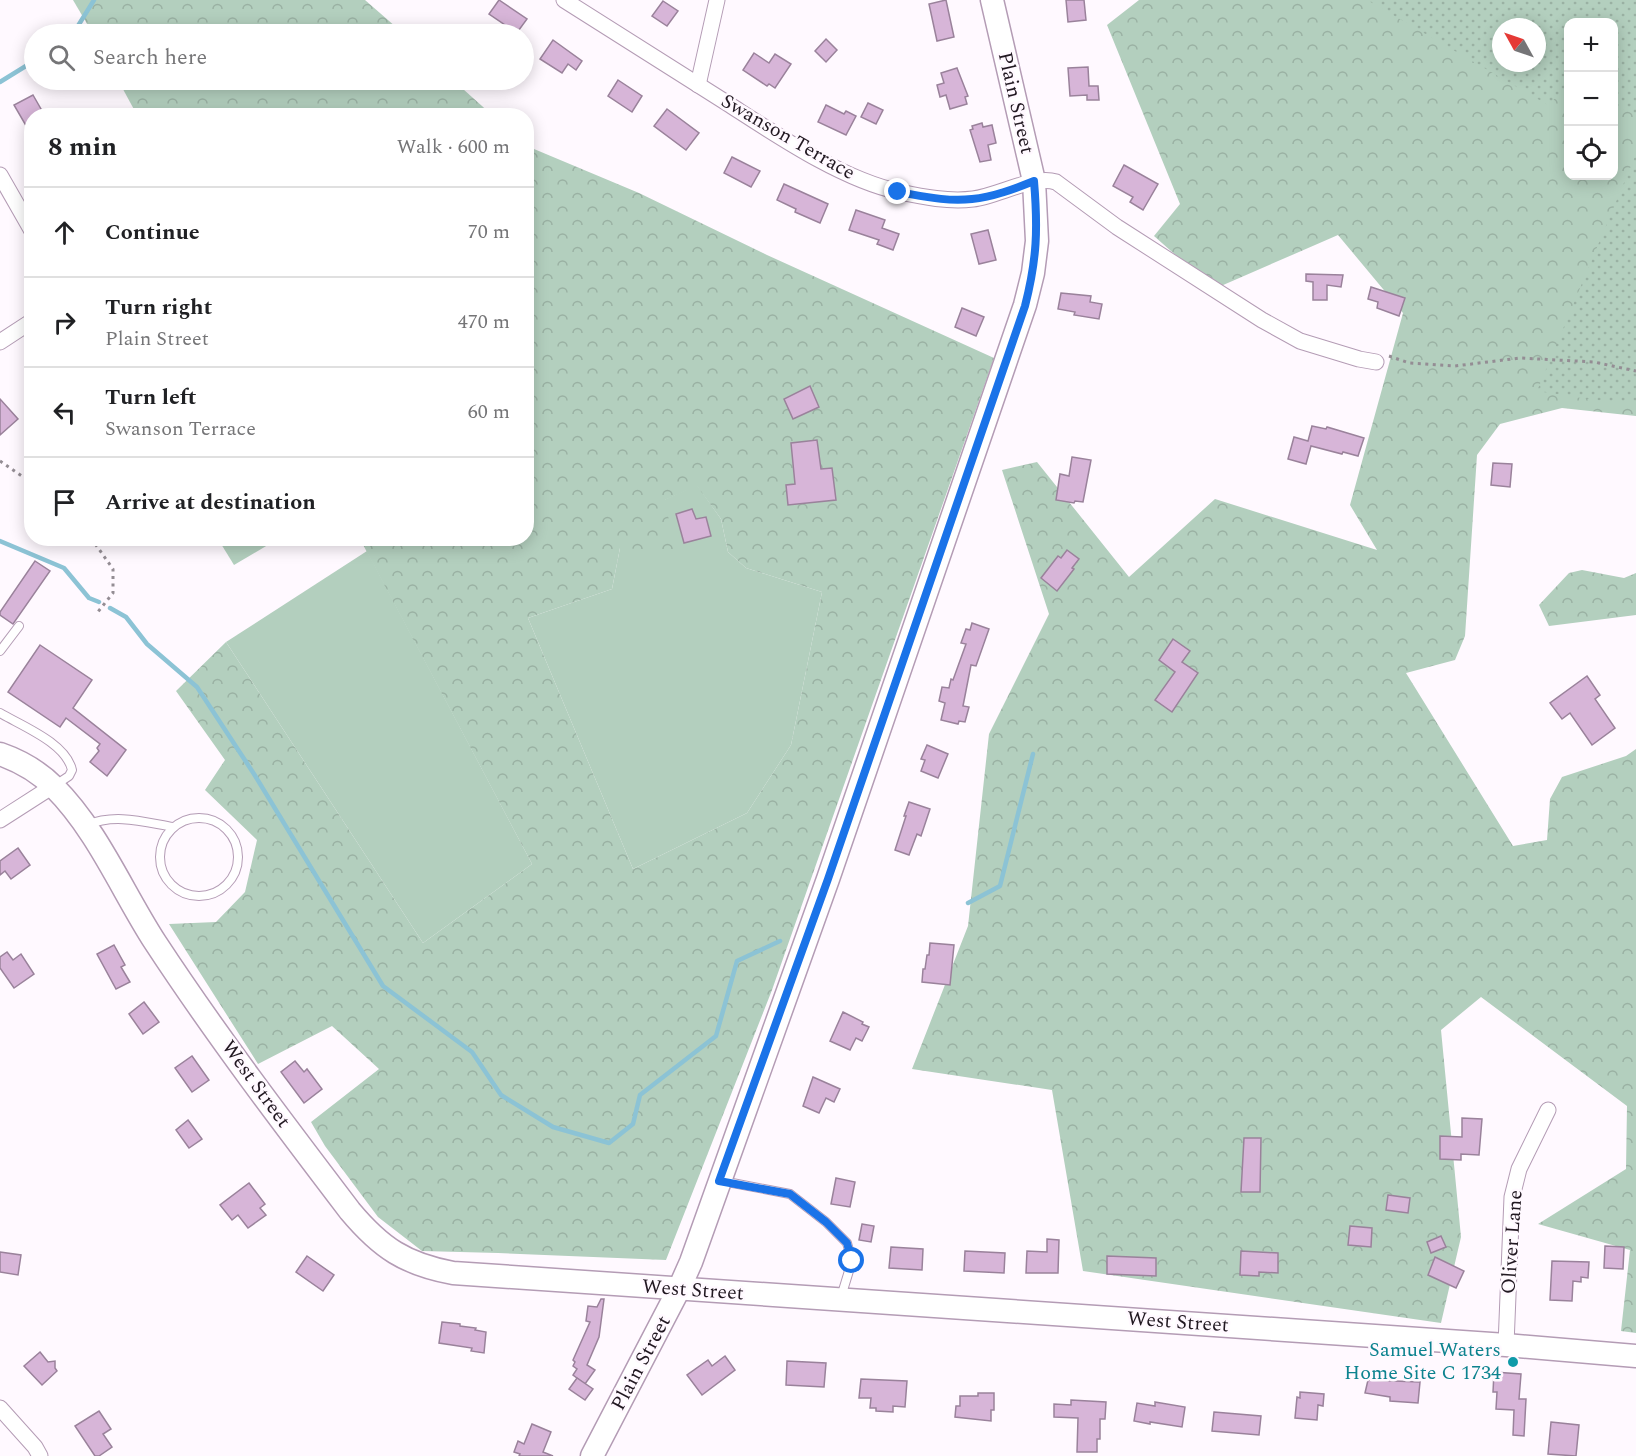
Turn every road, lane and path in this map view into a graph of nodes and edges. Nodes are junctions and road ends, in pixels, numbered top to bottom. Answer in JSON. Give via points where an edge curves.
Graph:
{"nodes":[{"id":1,"x":564,"y":0,"type":"edge"},
{"id":2,"x":717,"y":0,"type":"edge"},
{"id":3,"x":992,"y":0,"type":"edge"},
{"id":4,"x":698,"y":86,"type":"junction"},
{"id":5,"x":0,"y":175,"type":"edge"},
{"id":6,"x":1034,"y":181,"type":"junction"},
{"id":7,"x":24,"y":217,"type":"edge"},
{"id":8,"x":24,"y":326,"type":"edge"},
{"id":9,"x":0,"y":342,"type":"edge"},
{"id":10,"x":1376,"y":362,"type":"joint"},
{"id":11,"x":1636,"y":371,"type":"edge"},
{"id":12,"x":0,"y":461,"type":"edge"},
{"id":13,"x":24,"y":478,"type":"edge"},
{"id":14,"x":97,"y":546,"type":"edge"},
{"id":15,"x":97,"y":613,"type":"dead end"},
{"id":16,"x":19,"y":626,"type":"dead end"},
{"id":17,"x":0,"y":651,"type":"edge"},
{"id":18,"x":0,"y":714,"type":"edge"},
{"id":19,"x":0,"y":754,"type":"edge"},
{"id":20,"x":53,"y":786,"type":"junction"},
{"id":21,"x":0,"y":820,"type":"edge"},
{"id":22,"x":85,"y":826,"type":"junction"},
{"id":23,"x":173,"y":827,"type":"junction"},
{"id":24,"x":1548,"y":1110,"type":"dead end"},
{"id":25,"x":719,"y":1181,"type":"junction"},
{"id":26,"x":679,"y":1289,"type":"junction"},
{"id":27,"x":841,"y":1299,"type":"junction"},
{"id":28,"x":1506,"y":1345,"type":"junction"},
{"id":29,"x":1636,"y":1356,"type":"edge"},
{"id":30,"x":0,"y":1407,"type":"edge"},
{"id":31,"x":40,"y":1456,"type":"edge"},
{"id":32,"x":592,"y":1456,"type":"edge"}],
"edges":[{"from":1,"to":4,"type":"street","name":"Swanson Terrace"},
{"from":2,"to":4,"type":"street"},
{"from":3,"to":6,"type":"street","name":"Plain Street"},
{"from":4,"to":6,"type":"street","name":"Swanson Terrace","via":[[796,147],[857,178],[898,192],[971,200]]},
{"from":5,"to":7,"type":"street"},
{"from":6,"to":10,"type":"street","via":[[1061,184],[1117,226],[1300,341]]},
{"from":6,"to":25,"type":"street","name":"Plain Street","via":[[1037,241],[1025,306],[828,879]]},
{"from":8,"to":9,"type":"street"},
{"from":10,"to":11,"type":"path","via":[[1386,355],[1409,363],[1455,366],[1520,358],[1594,362]]},
{"from":12,"to":13,"type":"path"},
{"from":14,"to":15,"type":"path","via":[[113,569],[113,592]]},
{"from":16,"to":17,"type":"lane"},
{"from":18,"to":20,"type":"lane","via":[[66,755],[72,770],[63,782]]},
{"from":19,"to":20,"type":"street","name":"West Street","via":[[33,770]]},
{"from":20,"to":21,"type":"street"},
{"from":20,"to":22,"type":"street","name":"West Street"},
{"from":22,"to":23,"type":"lane","via":[[100,819],[118,818]]},
{"from":22,"to":26,"type":"street","name":"West Street","via":[[155,942],[236,1057],[350,1211],[384,1246],[400,1257],[453,1273]]},
{"from":23,"to":23,"type":"lane","via":[[190,819],[208,819],[229,832],[238,854],[231,880],[208,895],[195,896],[171,884],[160,860],[163,842]]},
{"from":24,"to":28,"type":"street","name":"Oliver Lane","via":[[1519,1169],[1512,1197]]},
{"from":25,"to":26,"type":"street","name":"Plain Street"},
{"from":25,"to":27,"type":"lane","via":[[790,1194],[826,1222],[847,1243],[852,1261]]},
{"from":26,"to":27,"type":"street","name":"West Street"},
{"from":26,"to":32,"type":"street","name":"Plain Street"},
{"from":27,"to":28,"type":"street","name":"West Street"},
{"from":28,"to":29,"type":"street","name":"West Street"},
{"from":30,"to":31,"type":"street"}]}
